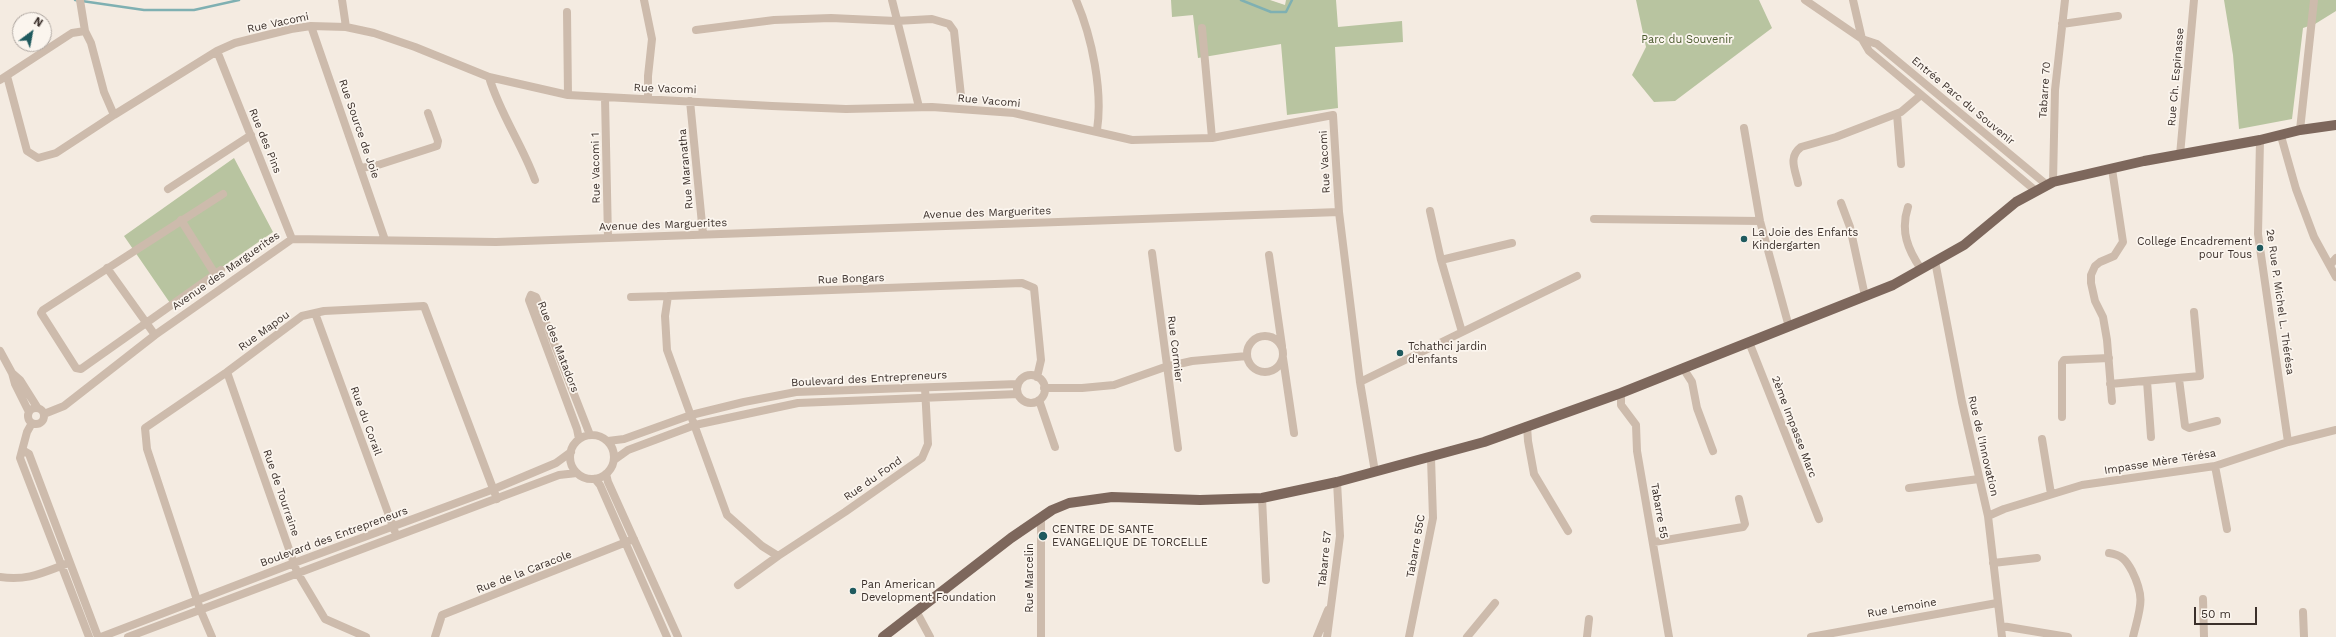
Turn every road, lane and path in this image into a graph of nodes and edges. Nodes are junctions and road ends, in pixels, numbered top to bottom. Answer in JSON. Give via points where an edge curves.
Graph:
{"nodes":[{"id":1,"x":342,"y":0,"type":"edge"},
{"id":2,"x":644,"y":0,"type":"edge"},
{"id":3,"x":892,"y":0,"type":"edge"},
{"id":4,"x":1076,"y":0,"type":"edge"},
{"id":5,"x":1805,"y":0,"type":"edge"},
{"id":6,"x":1853,"y":0,"type":"edge"},
{"id":7,"x":2065,"y":0,"type":"edge"},
{"id":8,"x":2194,"y":0,"type":"edge"},
{"id":9,"x":2314,"y":0,"type":"edge"},
{"id":10,"x":80,"y":4,"type":"edge"},
{"id":11,"x":567,"y":12,"type":"dead end"},
{"id":12,"x":2118,"y":16,"type":"dead end"},
{"id":13,"x":896,"y":21,"type":"junction"},
{"id":14,"x":2062,"y":24,"type":"junction"},
{"id":15,"x":311,"y":26,"type":"junction"},
{"id":16,"x":346,"y":27,"type":"junction"},
{"id":17,"x":1202,"y":28,"type":"dead end"},
{"id":18,"x":696,"y":30,"type":"dead end"},
{"id":19,"x":85,"y":31,"type":"junction"},
{"id":20,"x":1862,"y":39,"type":"junction"},
{"id":21,"x":217,"y":51,"type":"junction"},
{"id":22,"x":489,"y":77,"type":"junction"},
{"id":23,"x":3,"y":78,"type":"edge"},
{"id":24,"x":1921,"y":95,"type":"junction"},
{"id":25,"x":568,"y":96,"type":"junction"},
{"id":26,"x":960,"y":96,"type":"dead end"},
{"id":27,"x":605,"y":98,"type":"junction"},
{"id":28,"x":648,"y":98,"type":"junction"},
{"id":29,"x":690,"y":101,"type":"junction"},
{"id":30,"x":919,"y":107,"type":"junction"},
{"id":31,"x":428,"y":113,"type":"dead end"},
{"id":32,"x":1897,"y":114,"type":"junction"},
{"id":33,"x":114,"y":115,"type":"junction"},
{"id":34,"x":2336,"y":125,"type":"edge"},
{"id":35,"x":1744,"y":128,"type":"dead end"},
{"id":36,"x":1097,"y":130,"type":"junction"},
{"id":37,"x":2300,"y":130,"type":"junction"},
{"id":38,"x":251,"y":135,"type":"junction"},
{"id":39,"x":2281,"y":136,"type":"junction"},
{"id":40,"x":1212,"y":138,"type":"junction"},
{"id":41,"x":2260,"y":140,"type":"junction"},
{"id":42,"x":2180,"y":155,"type":"junction"},
{"id":43,"x":1901,"y":164,"type":"dead end"},
{"id":44,"x":361,"y":168,"type":"junction"},
{"id":45,"x":2112,"y":169,"type":"junction"},
{"id":46,"x":535,"y":180,"type":"dead end"},
{"id":47,"x":1798,"y":183,"type":"dead end"},
{"id":48,"x":2050,"y":183,"type":"junction"},
{"id":49,"x":168,"y":189,"type":"dead end"},
{"id":50,"x":2036,"y":191,"type":"junction"},
{"id":51,"x":223,"y":194,"type":"dead end"},
{"id":52,"x":1841,"y":203,"type":"dead end"},
{"id":53,"x":1908,"y":207,"type":"dead end"},
{"id":54,"x":1430,"y":211,"type":"dead end"},
{"id":55,"x":1338,"y":212,"type":"junction"},
{"id":56,"x":1594,"y":219,"type":"dead end"},
{"id":57,"x":181,"y":220,"type":"junction"},
{"id":58,"x":1760,"y":222,"type":"junction"},
{"id":59,"x":703,"y":234,"type":"junction"},
{"id":60,"x":608,"y":238,"type":"junction"},
{"id":61,"x":292,"y":239,"type":"junction"},
{"id":62,"x":385,"y":240,"type":"junction"},
{"id":63,"x":1512,"y":243,"type":"dead end"},
{"id":64,"x":1152,"y":253,"type":"dead end"},
{"id":65,"x":1269,"y":255,"type":"dead end"},
{"id":66,"x":2336,"y":258,"type":"edge"},
{"id":67,"x":1441,"y":260,"type":"junction"},
{"id":68,"x":1935,"y":261,"type":"junction"},
{"id":69,"x":2330,"y":265,"type":"junction"},
{"id":70,"x":107,"y":268,"type":"junction"},
{"id":71,"x":1921,"y":269,"type":"junction"},
{"id":72,"x":1577,"y":276,"type":"dead end"},
{"id":73,"x":2336,"y":277,"type":"edge"},
{"id":74,"x":668,"y":296,"type":"junction"},
{"id":75,"x":1865,"y":296,"type":"junction"},
{"id":76,"x":631,"y":298,"type":"dead end"},
{"id":77,"x":2194,"y":312,"type":"dead end"},
{"id":78,"x":315,"y":313,"type":"junction"},
{"id":79,"x":147,"y":322,"type":"junction"},
{"id":80,"x":1279,"y":326,"type":"junction"},
{"id":81,"x":1789,"y":327,"type":"junction"},
{"id":82,"x":1462,"y":332,"type":"junction"},
{"id":83,"x":156,"y":334,"type":"junction"},
{"id":84,"x":1265,"y":337,"type":"junction"},
{"id":85,"x":1749,"y":342,"type":"junction"},
{"id":86,"x":1282,"y":346,"type":"junction"},
{"id":87,"x":0,"y":351,"type":"edge"},
{"id":88,"x":1247,"y":356,"type":"junction"},
{"id":89,"x":1283,"y":358,"type":"junction"},
{"id":90,"x":2109,"y":358,"type":"junction"},
{"id":91,"x":1165,"y":367,"type":"junction"},
{"id":92,"x":1683,"y":368,"type":"junction"},
{"id":93,"x":227,"y":372,"type":"junction"},
{"id":94,"x":1269,"y":372,"type":"junction"},
{"id":95,"x":12,"y":373,"type":"junction"},
{"id":96,"x":1036,"y":377,"type":"junction"},
{"id":97,"x":1286,"y":379,"type":"junction"},
{"id":98,"x":2179,"y":379,"type":"junction"},
{"id":99,"x":2147,"y":381,"type":"junction"},
{"id":100,"x":1360,"y":382,"type":"junction"},
{"id":101,"x":1018,"y":384,"type":"junction"},
{"id":102,"x":2110,"y":384,"type":"junction"},
{"id":103,"x":925,"y":388,"type":"junction"},
{"id":104,"x":1044,"y":388,"type":"junction"},
{"id":105,"x":1621,"y":393,"type":"junction"},
{"id":106,"x":1018,"y":394,"type":"junction"},
{"id":107,"x":926,"y":399,"type":"junction"},
{"id":108,"x":1039,"y":400,"type":"junction"},
{"id":109,"x":2112,"y":401,"type":"dead end"},
{"id":110,"x":37,"y":407,"type":"junction"},
{"id":111,"x":29,"y":412,"type":"junction"},
{"id":112,"x":44,"y":414,"type":"junction"},
{"id":113,"x":691,"y":415,"type":"junction"},
{"id":114,"x":2062,"y":416,"type":"dead end"},
{"id":115,"x":2217,"y":421,"type":"dead end"},
{"id":116,"x":32,"y":423,"type":"junction"},
{"id":117,"x":696,"y":425,"type":"junction"},
{"id":118,"x":1527,"y":426,"type":"junction"},
{"id":119,"x":2336,"y":430,"type":"edge"},
{"id":120,"x":1294,"y":433,"type":"dead end"},
{"id":121,"x":590,"y":435,"type":"junction"},
{"id":122,"x":2151,"y":437,"type":"dead end"},
{"id":123,"x":579,"y":439,"type":"junction"},
{"id":124,"x":2042,"y":439,"type":"dead end"},
{"id":125,"x":608,"y":441,"type":"junction"},
{"id":126,"x":2288,"y":442,"type":"junction"},
{"id":127,"x":1055,"y":447,"type":"dead end"},
{"id":128,"x":1178,"y":448,"type":"dead end"},
{"id":129,"x":1713,"y":451,"type":"dead end"},
{"id":130,"x":571,"y":452,"type":"junction"},
{"id":131,"x":1431,"y":458,"type":"junction"},
{"id":132,"x":614,"y":460,"type":"junction"},
{"id":133,"x":2215,"y":466,"type":"junction"},
{"id":134,"x":1375,"y":472,"type":"junction"},
{"id":135,"x":577,"y":473,"type":"junction"},
{"id":136,"x":606,"y":474,"type":"junction"},
{"id":137,"x":595,"y":479,"type":"junction"},
{"id":138,"x":1979,"y":479,"type":"junction"},
{"id":139,"x":1337,"y":482,"type":"junction"},
{"id":140,"x":1909,"y":488,"type":"dead end"},
{"id":141,"x":494,"y":489,"type":"junction"},
{"id":142,"x":2051,"y":494,"type":"junction"},
{"id":143,"x":1262,"y":498,"type":"junction"},
{"id":144,"x":497,"y":499,"type":"junction"},
{"id":145,"x":1739,"y":499,"type":"dead end"},
{"id":146,"x":1988,"y":516,"type":"junction"},
{"id":147,"x":1041,"y":519,"type":"junction"},
{"id":148,"x":1819,"y":519,"type":"dead end"},
{"id":149,"x":393,"y":527,"type":"junction"},
{"id":150,"x":2227,"y":529,"type":"dead end"},
{"id":151,"x":1568,"y":532,"type":"dead end"},
{"id":152,"x":396,"y":536,"type":"junction"},
{"id":153,"x":634,"y":539,"type":"junction"},
{"id":154,"x":1654,"y":542,"type":"junction"},
{"id":155,"x":626,"y":543,"type":"junction"},
{"id":156,"x":2109,"y":552,"type":"dead end"},
{"id":157,"x":778,"y":556,"type":"junction"},
{"id":158,"x":2037,"y":558,"type":"dead end"},
{"id":159,"x":294,"y":562,"type":"junction"},
{"id":160,"x":1993,"y":563,"type":"junction"},
{"id":161,"x":65,"y":564,"type":"junction"},
{"id":162,"x":297,"y":572,"type":"junction"},
{"id":163,"x":0,"y":577,"type":"edge"},
{"id":164,"x":1266,"y":580,"type":"dead end"},
{"id":165,"x":738,"y":585,"type":"dead end"},
{"id":166,"x":2203,"y":599,"type":"dead end"},
{"id":167,"x":196,"y":600,"type":"junction"},
{"id":168,"x":1331,"y":602,"type":"junction"},
{"id":169,"x":1495,"y":603,"type":"dead end"},
{"id":170,"x":1997,"y":603,"type":"junction"},
{"id":171,"x":200,"y":609,"type":"junction"},
{"id":172,"x":916,"y":611,"type":"junction"},
{"id":173,"x":2304,"y":612,"type":"dead end"},
{"id":174,"x":1589,"y":619,"type":"dead end"},
{"id":175,"x":2002,"y":626,"type":"junction"},
{"id":176,"x":89,"y":637,"type":"edge"},
{"id":177,"x":98,"y":637,"type":"edge"},
{"id":178,"x":101,"y":637,"type":"edge"},
{"id":179,"x":128,"y":637,"type":"edge"},
{"id":180,"x":212,"y":637,"type":"edge"},
{"id":181,"x":366,"y":637,"type":"edge"},
{"id":182,"x":436,"y":637,"type":"edge"},
{"id":183,"x":667,"y":637,"type":"edge"},
{"id":184,"x":678,"y":637,"type":"edge"},
{"id":185,"x":883,"y":637,"type":"edge"},
{"id":186,"x":930,"y":637,"type":"edge"},
{"id":187,"x":1041,"y":637,"type":"edge"},
{"id":188,"x":1317,"y":637,"type":"edge"},
{"id":189,"x":1327,"y":637,"type":"edge"},
{"id":190,"x":1409,"y":637,"type":"edge"},
{"id":191,"x":1467,"y":637,"type":"edge"},
{"id":192,"x":1587,"y":637,"type":"edge"},
{"id":193,"x":1669,"y":637,"type":"edge"},
{"id":194,"x":1811,"y":637,"type":"edge"},
{"id":195,"x":2002,"y":637,"type":"edge"},
{"id":196,"x":2068,"y":637,"type":"edge"},
{"id":197,"x":2133,"y":637,"type":"edge"},
{"id":198,"x":2204,"y":637,"type":"edge"},
{"id":199,"x":2304,"y":637,"type":"edge"}],
"edges":[{"from":1,"to":16,"type":"street"},
{"from":2,"to":28,"type":"street","via":[[652,38]]},
{"from":3,"to":13,"type":"street"},
{"from":4,"to":36,"type":"street","via":[[1089,39],[1099,90],[1100,113]]},
{"from":5,"to":20,"type":"street","name":"Entrée Parc du Souvenir"},
{"from":6,"to":20,"type":"street"},
{"from":7,"to":14,"type":"street","name":"Tabarre 70"},
{"from":8,"to":42,"type":"street","name":"Rue Ch. Espinasse"},
{"from":9,"to":37,"type":"street"},
{"from":10,"to":19,"type":"street"},
{"from":11,"to":25,"type":"street"},
{"from":12,"to":14,"type":"street"},
{"from":13,"to":18,"type":"street","via":[[797,18]]},
{"from":13,"to":26,"type":"street","via":[[932,18],[949,24],[954,31]]},
{"from":13,"to":30,"type":"street"},
{"from":14,"to":48,"type":"street","name":"Tabarre 70","via":[[2055,90]]},
{"from":15,"to":16,"type":"street","name":"Rue Vacomi"},
{"from":15,"to":21,"type":"street","name":"Rue Vacomi","via":[[235,44]]},
{"from":15,"to":44,"type":"street","name":"Rue Source de Joie"},
{"from":16,"to":22,"type":"street","name":"Rue Vacomi","via":[[374,33],[415,47]]},
{"from":17,"to":40,"type":"street"},
{"from":19,"to":23,"type":"street","via":[[72,33]]},
{"from":19,"to":33,"type":"street"},
{"from":20,"to":24,"type":"street","name":"Entrée Parc du Souvenir","via":[[1869,52]]},
{"from":20,"to":48,"type":"street","name":"Entrée Parc du Souvenir","via":[[1877,44]]},
{"from":21,"to":33,"type":"street","name":"Rue Vacomi"},
{"from":21,"to":38,"type":"street","name":"Rue des Pins"},
{"from":22,"to":25,"type":"street","name":"Rue Vacomi"},
{"from":22,"to":46,"type":"street","via":[[500,110],[526,154]]},
{"from":23,"to":33,"type":"street","name":"Rue Vacomi","via":[[27,151],[38,158],[56,153]]},
{"from":24,"to":32,"type":"street"},
{"from":24,"to":50,"type":"street","name":"Entrée Parc du Souvenir"},
{"from":25,"to":27,"type":"street","name":"Rue Vacomi"},
{"from":27,"to":28,"type":"street","name":"Rue Vacomi"},
{"from":27,"to":60,"type":"street","name":"Rue Vacomi 1"},
{"from":28,"to":29,"type":"street","name":"Rue Vacomi"},
{"from":29,"to":30,"type":"street","name":"Rue Vacomi","via":[[839,109]]},
{"from":29,"to":59,"type":"street","name":"Rue Maranatha"},
{"from":30,"to":36,"type":"street","name":"Rue Vacomi","via":[[1014,112]]},
{"from":31,"to":44,"type":"street","via":[[438,141],[437,146]]},
{"from":32,"to":43,"type":"street"},
{"from":32,"to":47,"type":"street","via":[[1801,147],[1792,159]]},
{"from":34,"to":37,"type":"main road"},
{"from":35,"to":58,"type":"street"},
{"from":36,"to":40,"type":"street","name":"Rue Vacomi","via":[[1132,140]]},
{"from":37,"to":39,"type":"main road"},
{"from":38,"to":49,"type":"street"},
{"from":38,"to":61,"type":"street","name":"Rue des Pins"},
{"from":39,"to":41,"type":"main road"},
{"from":39,"to":69,"type":"street","via":[[2296,189],[2314,237]]},
{"from":40,"to":55,"type":"street","name":"Rue Vacomi","via":[[1333,116]]},
{"from":41,"to":42,"type":"main road"},
{"from":41,"to":126,"type":"street","name":"2e Rue P. Michel L. Thérésa","via":[[2258,234]]},
{"from":42,"to":45,"type":"main road"},
{"from":44,"to":62,"type":"street","name":"Rue Source de Joie"},
{"from":45,"to":48,"type":"main road"},
{"from":45,"to":90,"type":"street","via":[[2123,242],[2114,256],[2095,266],[2091,275],[2095,300],[2103,317]]},
{"from":48,"to":50,"type":"main road"},
{"from":50,"to":68,"type":"main road","via":[[2016,202],[1964,245]]},
{"from":51,"to":57,"type":"street"},
{"from":52,"to":75,"type":"street","via":[[1850,227]]},
{"from":53,"to":71,"type":"street","via":[[1904,225],[1907,245]]},
{"from":54,"to":67,"type":"street"},
{"from":55,"to":59,"type":"street","name":"Avenue des Marguerites"},
{"from":55,"to":100,"type":"street"},
{"from":56,"to":58,"type":"street"},
{"from":57,"to":70,"type":"street"},
{"from":57,"to":79,"type":"street","via":[[218,272]]},
{"from":58,"to":81,"type":"street"},
{"from":59,"to":60,"type":"street","name":"Avenue des Marguerites"},
{"from":60,"to":62,"type":"street","name":"Avenue des Marguerites","via":[[496,242]]},
{"from":61,"to":62,"type":"street","name":"Avenue des Marguerites"},
{"from":61,"to":83,"type":"street","name":"Avenue des Marguerites"},
{"from":63,"to":67,"type":"street"},
{"from":64,"to":91,"type":"street","name":"Rue Cormier"},
{"from":65,"to":80,"type":"street"},
{"from":66,"to":69,"type":"street"},
{"from":67,"to":82,"type":"street"},
{"from":68,"to":71,"type":"main road"},
{"from":68,"to":138,"type":"street","name":"Rue de l'Innovation"},
{"from":69,"to":73,"type":"street"},
{"from":70,"to":79,"type":"street"},
{"from":70,"to":79,"type":"street","via":[[42,311],[76,368],[81,370]]},
{"from":71,"to":75,"type":"main road","via":[[1893,285]]},
{"from":72,"to":82,"type":"street"},
{"from":74,"to":76,"type":"street","name":"Rue Bongars"},
{"from":74,"to":96,"type":"street","name":"Rue Bongars","via":[[1022,283],[1034,288],[1041,360]]},
{"from":74,"to":113,"type":"street","via":[[667,350]]},
{"from":75,"to":81,"type":"main road"},
{"from":77,"to":98,"type":"street","via":[[2201,374],[2197,378]]},
{"from":78,"to":93,"type":"street","name":"Rue Mapou","via":[[302,316]]},
{"from":78,"to":141,"type":"street","name":"Rue Mapou","via":[[424,306]]},
{"from":78,"to":149,"type":"street","name":"Rue du Corail"},
{"from":79,"to":83,"type":"street"},
{"from":80,"to":84,"type":"street"},
{"from":80,"to":86,"type":"street"},
{"from":81,"to":85,"type":"main road"},
{"from":82,"to":100,"type":"street"},
{"from":83,"to":112,"type":"street","name":"Avenue des Marguerites","via":[[64,406]]},
{"from":84,"to":86,"type":"street"},
{"from":84,"to":88,"type":"street","via":[[1252,342]]},
{"from":85,"to":92,"type":"main road"},
{"from":85,"to":148,"type":"street","name":"2ème Impasse Marc"},
{"from":86,"to":89,"type":"street"},
{"from":87,"to":95,"type":"street"},
{"from":88,"to":91,"type":"street"},
{"from":88,"to":94,"type":"street","via":[[1254,369]]},
{"from":89,"to":94,"type":"street"},
{"from":89,"to":97,"type":"street"},
{"from":90,"to":102,"type":"street"},
{"from":90,"to":114,"type":"street","via":[[2064,360]]},
{"from":91,"to":104,"type":"street","via":[[1114,385]]},
{"from":91,"to":128,"type":"street","name":"Rue Cormier"},
{"from":92,"to":105,"type":"main road"},
{"from":92,"to":129,"type":"street","via":[[1692,382],[1697,408]]},
{"from":93,"to":159,"type":"street","name":"Rue de Tourraine"},
{"from":93,"to":167,"type":"street","name":"Rue Mapou","via":[[145,428],[146,449]]},
{"from":94,"to":97,"type":"street"},
{"from":95,"to":110,"type":"street","via":[[20,380]]},
{"from":95,"to":111,"type":"street"},
{"from":96,"to":101,"type":"street","via":[[1025,377]]},
{"from":96,"to":104,"type":"street"},
{"from":97,"to":120,"type":"street"},
{"from":98,"to":99,"type":"street"},
{"from":98,"to":115,"type":"street","via":[[2185,426],[2190,428]]},
{"from":99,"to":102,"type":"street"},
{"from":99,"to":122,"type":"street"},
{"from":100,"to":134,"type":"street"},
{"from":101,"to":103,"type":"street","name":"Boulevard des Entrepreneurs"},
{"from":101,"to":106,"type":"street"},
{"from":102,"to":109,"type":"street"},
{"from":103,"to":107,"type":"street","name":"Rue du Fond"},
{"from":103,"to":113,"type":"street","name":"Boulevard des Entrepreneurs","via":[[796,392]]},
{"from":104,"to":108,"type":"street"},
{"from":105,"to":118,"type":"main road"},
{"from":105,"to":154,"type":"street","name":"Tabarre 55","via":[[1621,405],[1636,425],[1637,451]]},
{"from":106,"to":107,"type":"street","name":"Boulevard des Entrepreneurs"},
{"from":106,"to":108,"type":"street","via":[[1028,403]]},
{"from":107,"to":117,"type":"street","name":"Boulevard des Entrepreneurs","via":[[798,403]]},
{"from":107,"to":157,"type":"street","name":"Rue du Fond","via":[[928,444],[922,458]]},
{"from":108,"to":127,"type":"street"},
{"from":110,"to":111,"type":"street"},
{"from":110,"to":112,"type":"street"},
{"from":111,"to":116,"type":"street","via":[[28,418]]},
{"from":112,"to":116,"type":"street","name":"Avenue des Marguerites","via":[[39,424]]},
{"from":113,"to":117,"type":"street"},
{"from":113,"to":125,"type":"street","name":"Boulevard des Entrepreneurs","via":[[624,439]]},
{"from":116,"to":161,"type":"street","via":[[22,454]]},
{"from":117,"to":132,"type":"street","name":"Boulevard des Entrepreneurs","via":[[628,450]]},
{"from":117,"to":157,"type":"street","via":[[727,515],[762,546]]},
{"from":118,"to":131,"type":"main road"},
{"from":118,"to":151,"type":"street","via":[[1534,474]]},
{"from":119,"to":126,"type":"street","name":"Impasse Mère Térésa"},
{"from":121,"to":123,"type":"street"},
{"from":121,"to":123,"type":"street","name":"Rue des Matadors","via":[[536,297],[531,295],[528,300]]},
{"from":121,"to":125,"type":"street","via":[[600,436]]},
{"from":123,"to":130,"type":"street"},
{"from":124,"to":142,"type":"street"},
{"from":125,"to":132,"type":"street","via":[[613,450]]},
{"from":126,"to":133,"type":"street","name":"Impasse Mère Térésa"},
{"from":130,"to":135,"type":"street","via":[[571,464]]},
{"from":130,"to":141,"type":"street","name":"Boulevard des Entrepreneurs","via":[[556,464]]},
{"from":131,"to":134,"type":"main road"},
{"from":131,"to":190,"type":"street","name":"Tabarre 55C","via":[[1433,518]]},
{"from":132,"to":136,"type":"street"},
{"from":133,"to":142,"type":"street","name":"Impasse Mère Térésa","via":[[2082,485]]},
{"from":133,"to":150,"type":"street"},
{"from":134,"to":139,"type":"main road"},
{"from":135,"to":137,"type":"street","via":[[587,479]]},
{"from":135,"to":144,"type":"street","name":"Boulevard des Entrepreneurs","via":[[559,475]]},
{"from":136,"to":137,"type":"street"},
{"from":136,"to":153,"type":"street"},
{"from":137,"to":155,"type":"street"},
{"from":138,"to":140,"type":"street"},
{"from":138,"to":146,"type":"street","name":"Rue de l'Innovation"},
{"from":139,"to":143,"type":"main road"},
{"from":139,"to":168,"type":"street","name":"Tabarre 57","via":[[1340,536]]},
{"from":141,"to":144,"type":"street","name":"Rue Mapou"},
{"from":141,"to":149,"type":"street","name":"Boulevard des Entrepreneurs"},
{"from":142,"to":146,"type":"street","name":"Impasse Mère Térésa"},
{"from":143,"to":147,"type":"main road","via":[[1091,498],[1052,510]]},
{"from":143,"to":164,"type":"street"},
{"from":144,"to":152,"type":"street","name":"Boulevard des Entrepreneurs"},
{"from":145,"to":154,"type":"street","via":[[1745,524],[1743,527]]},
{"from":146,"to":160,"type":"street","name":"Rue de l'Innovation"},
{"from":147,"to":172,"type":"main road"},
{"from":147,"to":187,"type":"street","name":"Rue Marcelin"},
{"from":149,"to":152,"type":"street","name":"Rue du Corail"},
{"from":149,"to":159,"type":"street","name":"Boulevard des Entrepreneurs"},
{"from":152,"to":162,"type":"street","name":"Boulevard des Entrepreneurs"},
{"from":153,"to":155,"type":"street","name":"Rue de la Caracole"},
{"from":153,"to":184,"type":"street"},
{"from":154,"to":193,"type":"street","name":"Tabarre 55"},
{"from":155,"to":182,"type":"street","name":"Rue de la Caracole","via":[[442,615]]},
{"from":155,"to":183,"type":"street"},
{"from":156,"to":197,"type":"street","via":[[2125,559],[2140,587],[2141,601]]},
{"from":157,"to":165,"type":"street","name":"Rue du Fond"},
{"from":158,"to":160,"type":"street"},
{"from":159,"to":162,"type":"street","name":"Rue de Tourraine"},
{"from":159,"to":167,"type":"street","name":"Boulevard des Entrepreneurs"},
{"from":160,"to":170,"type":"street","name":"Rue de l'Innovation"},
{"from":161,"to":163,"type":"street","via":[[32,577]]},
{"from":161,"to":176,"type":"street"},
{"from":161,"to":177,"type":"street"},
{"from":162,"to":171,"type":"street","name":"Boulevard des Entrepreneurs"},
{"from":162,"to":181,"type":"street","name":"Rue de Tourraine","via":[[325,619]]},
{"from":166,"to":198,"type":"street"},
{"from":167,"to":171,"type":"street","name":"Rue Mapou"},
{"from":167,"to":178,"type":"street","name":"Boulevard des Entrepreneurs"},
{"from":168,"to":188,"type":"street"},
{"from":168,"to":189,"type":"street","name":"Tabarre 57"},
{"from":169,"to":191,"type":"street"},
{"from":170,"to":175,"type":"street","name":"Rue de l'Innovation"},
{"from":170,"to":194,"type":"street","name":"Rue Lemoine"},
{"from":171,"to":179,"type":"street","name":"Boulevard des Entrepreneurs"},
{"from":171,"to":180,"type":"street","name":"Rue Mapou"},
{"from":172,"to":185,"type":"main road"},
{"from":172,"to":186,"type":"street"},
{"from":173,"to":199,"type":"street"},
{"from":174,"to":192,"type":"street"},
{"from":175,"to":195,"type":"street","name":"Rue de l'Innovation"},
{"from":175,"to":196,"type":"street"}]}
